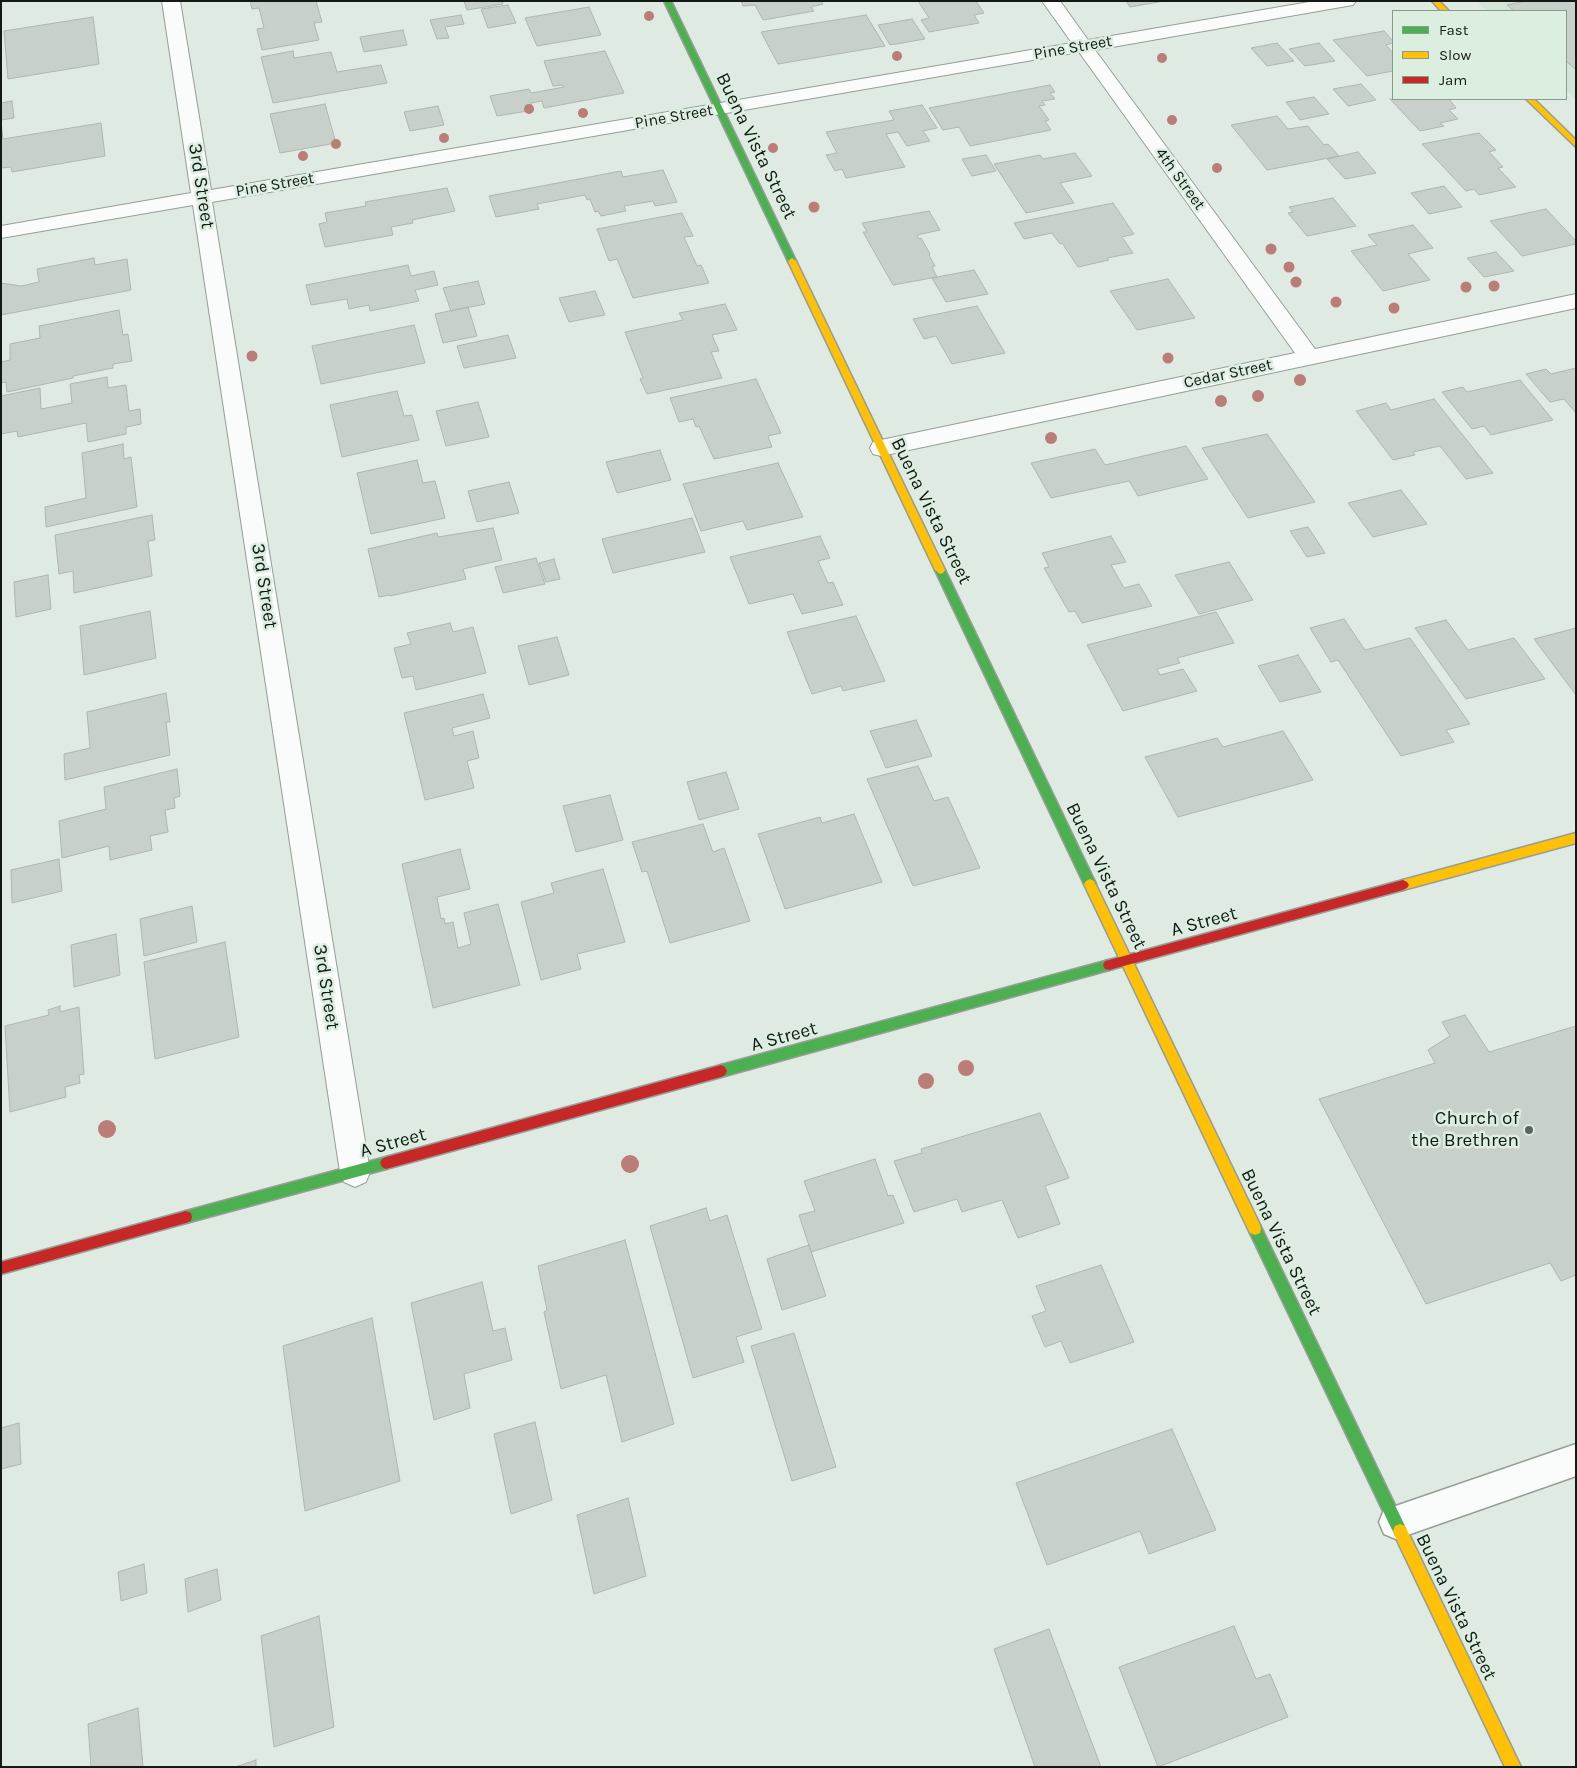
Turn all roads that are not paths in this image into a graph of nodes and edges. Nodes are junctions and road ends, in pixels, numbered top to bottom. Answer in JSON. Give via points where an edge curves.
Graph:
{"nodes":[{"id":1,"x":171,"y":1,"type":"edge"},
{"id":2,"x":667,"y":1,"type":"edge"},
{"id":3,"x":1051,"y":1,"type":"edge"},
{"id":4,"x":1347,"y":1,"type":"edge"},
{"id":5,"x":1435,"y":1,"type":"edge"},
{"id":6,"x":1444,"y":10,"type":"edge"},
{"id":7,"x":1084,"y":46,"type":"junction"},
{"id":8,"x":1531,"y":100,"type":"edge"},
{"id":9,"x":719,"y":109,"type":"junction"},
{"id":10,"x":1576,"y":146,"type":"edge"},
{"id":11,"x":203,"y":198,"type":"junction"},
{"id":12,"x":1,"y":232,"type":"edge"},
{"id":13,"x":1576,"y":301,"type":"edge"},
{"id":14,"x":1310,"y":357,"type":"junction"},
{"id":15,"x":881,"y":448,"type":"junction"},
{"id":16,"x":1576,"y":838,"type":"edge"},
{"id":17,"x":1127,"y":961,"type":"junction"},
{"id":18,"x":355,"y":1172,"type":"junction"},
{"id":19,"x":1,"y":1268,"type":"edge"},
{"id":20,"x":1576,"y":1460,"type":"edge"},
{"id":21,"x":1396,"y":1522,"type":"junction"},
{"id":22,"x":1513,"y":1767,"type":"edge"}],
"edges":[{"from":1,"to":11,"type":"street","name":"3rd Street"},
{"from":2,"to":9,"type":"street","name":"Buena Vista Street"},
{"from":3,"to":7,"type":"street","name":"4th Street"},
{"from":4,"to":7,"type":"street","name":"Pine Street"},
{"from":5,"to":6,"type":"street"},
{"from":7,"to":9,"type":"street","name":"Pine Street"},
{"from":7,"to":14,"type":"street","name":"4th Street"},
{"from":8,"to":10,"type":"street"},
{"from":9,"to":11,"type":"street","name":"Pine Street"},
{"from":9,"to":15,"type":"street","name":"Buena Vista Street"},
{"from":11,"to":12,"type":"street","name":"Pine Street"},
{"from":11,"to":18,"type":"street","name":"3rd Street"},
{"from":13,"to":14,"type":"street","name":"Cedar Street"},
{"from":14,"to":15,"type":"street","name":"Cedar Street"},
{"from":15,"to":17,"type":"street","name":"Buena Vista Street"},
{"from":16,"to":17,"type":"street","name":"A Street"},
{"from":17,"to":18,"type":"street","name":"A Street"},
{"from":17,"to":21,"type":"street","name":"Buena Vista Street"},
{"from":18,"to":19,"type":"street","name":"A Street"},
{"from":20,"to":21,"type":"lane"},
{"from":21,"to":22,"type":"street","name":"Buena Vista Street"}]}
